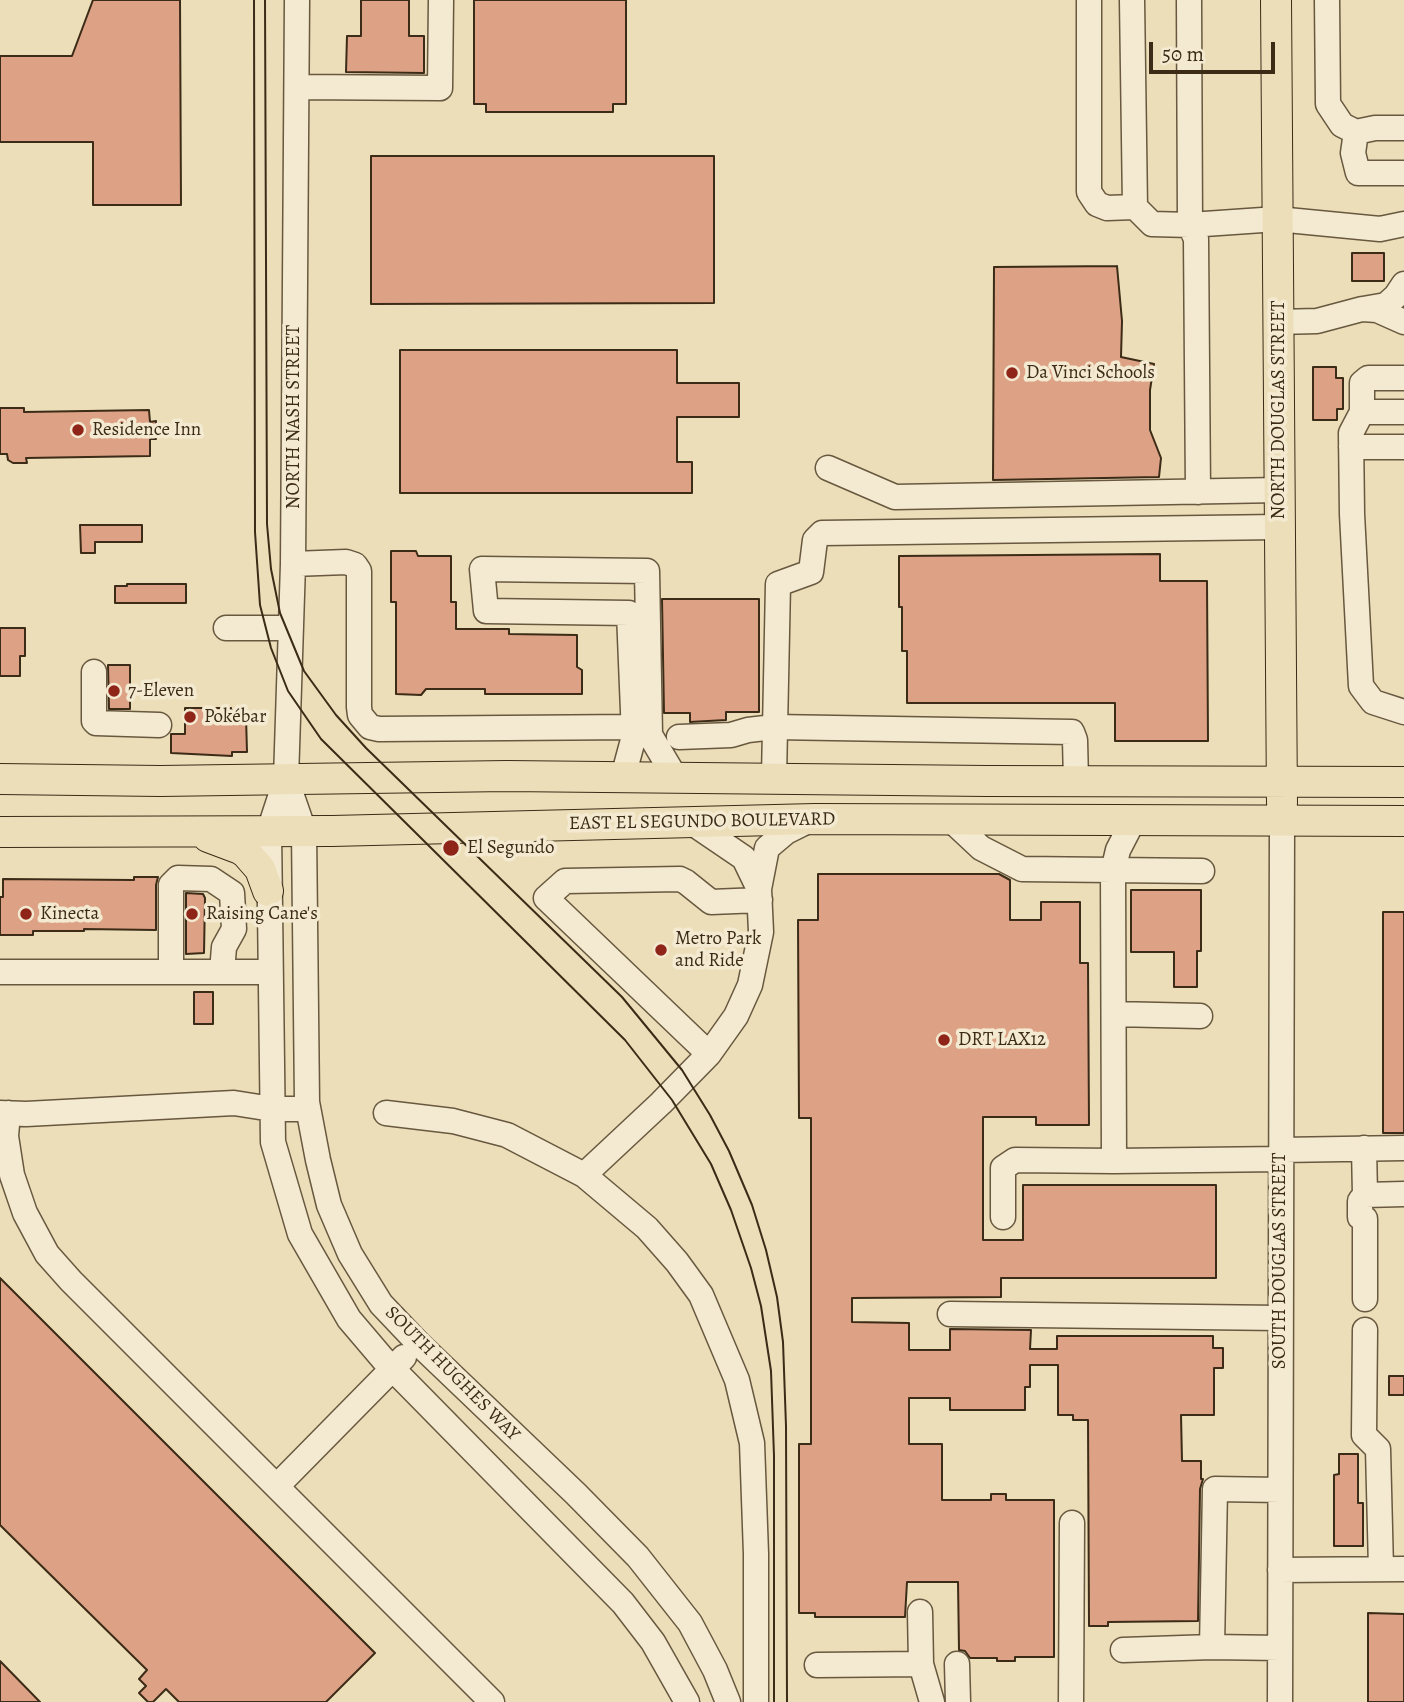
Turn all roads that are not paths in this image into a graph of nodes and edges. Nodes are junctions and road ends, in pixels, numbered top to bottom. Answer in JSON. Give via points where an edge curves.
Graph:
{"nodes":[{"id":1,"x":297,"y":0,"type":"edge"},
{"id":2,"x":441,"y":0,"type":"edge"},
{"id":3,"x":1089,"y":0,"type":"edge"},
{"id":4,"x":1132,"y":0,"type":"edge"},
{"id":5,"x":1189,"y":0,"type":"edge"},
{"id":6,"x":1276,"y":0,"type":"edge"},
{"id":7,"x":1327,"y":0,"type":"edge"},
{"id":8,"x":297,"y":87,"type":"junction"},
{"id":9,"x":1404,"y":128,"type":"edge"},
{"id":10,"x":1356,"y":132,"type":"junction"},
{"id":11,"x":1404,"y":173,"type":"edge"},
{"id":12,"x":1135,"y":207,"type":"junction"},
{"id":13,"x":1277,"y":219,"type":"junction"},
{"id":14,"x":1404,"y":224,"type":"edge"},
{"id":15,"x":1190,"y":225,"type":"junction"},
{"id":16,"x":1404,"y":284,"type":"edge"},
{"id":17,"x":1362,"y":309,"type":"junction"},
{"id":18,"x":1404,"y":321,"type":"edge"},
{"id":19,"x":1278,"y":322,"type":"junction"},
{"id":20,"x":1404,"y":378,"type":"edge"},
{"id":21,"x":1362,"y":412,"type":"junction"},
{"id":22,"x":1404,"y":412,"type":"edge"},
{"id":23,"x":1351,"y":447,"type":"junction"},
{"id":24,"x":1404,"y":447,"type":"edge"},
{"id":25,"x":828,"y":468,"type":"dead end"},
{"id":26,"x":1279,"y":490,"type":"junction"},
{"id":27,"x":1198,"y":492,"type":"junction"},
{"id":28,"x":1279,"y":527,"type":"junction"},
{"id":29,"x":293,"y":564,"type":"junction"},
{"id":30,"x":226,"y":628,"type":"dead end"},
{"id":31,"x":291,"y":628,"type":"junction"},
{"id":32,"x":94,"y":672,"type":"dead end"},
{"id":33,"x":1404,"y":712,"type":"edge"},
{"id":34,"x":159,"y":725,"type":"dead end"},
{"id":35,"x":633,"y":727,"type":"junction"},
{"id":36,"x":774,"y":727,"type":"junction"},
{"id":37,"x":679,"y":737,"type":"dead end"},
{"id":38,"x":623,"y":777,"type":"junction"},
{"id":39,"x":674,"y":777,"type":"junction"},
{"id":40,"x":775,"y":778,"type":"junction"},
{"id":41,"x":0,"y":779,"type":"edge"},
{"id":42,"x":286,"y":779,"type":"junction"},
{"id":43,"x":1076,"y":781,"type":"junction"},
{"id":44,"x":1282,"y":782,"type":"junction"},
{"id":45,"x":1404,"y":782,"type":"edge"},
{"id":46,"x":815,"y":819,"type":"junction"},
{"id":47,"x":950,"y":819,"type":"junction"},
{"id":48,"x":1134,"y":819,"type":"junction"},
{"id":49,"x":1282,"y":821,"type":"junction"},
{"id":50,"x":1404,"y":821,"type":"edge"},
{"id":51,"x":691,"y":822,"type":"junction"},
{"id":52,"x":195,"y":831,"type":"junction"},
{"id":53,"x":269,"y":831,"type":"junction"},
{"id":54,"x":304,"y":831,"type":"junction"},
{"id":55,"x":0,"y":832,"type":"edge"},
{"id":56,"x":1113,"y":871,"type":"junction"},
{"id":57,"x":1202,"y":871,"type":"dead end"},
{"id":58,"x":268,"y":891,"type":"junction"},
{"id":59,"x":760,"y":894,"type":"junction"},
{"id":60,"x":0,"y":972,"type":"edge"},
{"id":61,"x":171,"y":972,"type":"junction"},
{"id":62,"x":222,"y":972,"type":"junction"},
{"id":63,"x":270,"y":972,"type":"junction"},
{"id":64,"x":1114,"y":1014,"type":"junction"},
{"id":65,"x":1200,"y":1016,"type":"dead end"},
{"id":66,"x":709,"y":1054,"type":"junction"},
{"id":67,"x":272,"y":1109,"type":"junction"},
{"id":68,"x":309,"y":1109,"type":"junction"},
{"id":69,"x":4,"y":1113,"type":"edge"},
{"id":70,"x":386,"y":1113,"type":"dead end"},
{"id":71,"x":1364,"y":1148,"type":"junction"},
{"id":72,"x":1404,"y":1148,"type":"edge"},
{"id":73,"x":1281,"y":1154,"type":"junction"},
{"id":74,"x":1114,"y":1161,"type":"junction"},
{"id":75,"x":584,"y":1175,"type":"junction"},
{"id":76,"x":1404,"y":1194,"type":"edge"},
{"id":77,"x":1365,"y":1207,"type":"junction"},
{"id":78,"x":1003,"y":1217,"type":"dead end"},
{"id":79,"x":1366,"y":1299,"type":"dead end"},
{"id":80,"x":950,"y":1314,"type":"dead end"},
{"id":81,"x":1280,"y":1318,"type":"junction"},
{"id":82,"x":1365,"y":1329,"type":"dead end"},
{"id":83,"x":418,"y":1343,"type":"junction"},
{"id":84,"x":393,"y":1369,"type":"junction"},
{"id":85,"x":277,"y":1486,"type":"junction"},
{"id":86,"x":1280,"y":1490,"type":"junction"},
{"id":87,"x":1072,"y":1523,"type":"dead end"},
{"id":88,"x":1392,"y":1569,"type":"edge"},
{"id":89,"x":1280,"y":1570,"type":"junction"},
{"id":90,"x":920,"y":1612,"type":"dead end"},
{"id":91,"x":1212,"y":1647,"type":"junction"},
{"id":92,"x":1280,"y":1648,"type":"junction"},
{"id":93,"x":1123,"y":1650,"type":"dead end"},
{"id":94,"x":921,"y":1664,"type":"junction"},
{"id":95,"x":957,"y":1664,"type":"dead end"},
{"id":96,"x":817,"y":1665,"type":"dead end"},
{"id":97,"x":756,"y":1701,"type":"edge"},
{"id":98,"x":492,"y":1702,"type":"edge"},
{"id":99,"x":687,"y":1702,"type":"edge"},
{"id":100,"x":728,"y":1702,"type":"edge"},
{"id":101,"x":932,"y":1702,"type":"edge"},
{"id":102,"x":958,"y":1702,"type":"edge"},
{"id":103,"x":1071,"y":1702,"type":"edge"},
{"id":104,"x":1280,"y":1702,"type":"edge"}],
"edges":[{"from":1,"to":8,"type":"street","name":"NORTH NASH STREET"},
{"from":2,"to":8,"type":"street","via":[[440,88]]},
{"from":3,"to":12,"type":"street","via":[[1089,192],[1097,204],[1107,208]]},
{"from":4,"to":12,"type":"street"},
{"from":5,"to":15,"type":"street"},
{"from":6,"to":13,"type":"main road","name":"NORTH DOUGLAS STREET"},
{"from":7,"to":10,"type":"street","via":[[1328,104],[1342,125]]},
{"from":8,"to":29,"type":"street","name":"NORTH NASH STREET"},
{"from":9,"to":10,"type":"street"},
{"from":10,"to":11,"type":"street","via":[[1353,153],[1357,173]]},
{"from":12,"to":15,"type":"street","via":[[1152,224]]},
{"from":13,"to":14,"type":"street","via":[[1380,229]]},
{"from":13,"to":15,"type":"street"},
{"from":13,"to":19,"type":"main road","name":"NORTH DOUGLAS STREET"},
{"from":15,"to":27,"type":"street","via":[[1196,239]]},
{"from":16,"to":17,"type":"street","via":[[1386,305]]},
{"from":17,"to":18,"type":"street"},
{"from":17,"to":19,"type":"street","via":[[1317,321]]},
{"from":19,"to":26,"type":"main road","name":"NORTH DOUGLAS STREET"},
{"from":20,"to":21,"type":"street","via":[[1368,377],[1362,383]]},
{"from":21,"to":22,"type":"street"},
{"from":21,"to":23,"type":"street","via":[[1351,433]]},
{"from":23,"to":24,"type":"street"},
{"from":23,"to":33,"type":"street","via":[[1361,686],[1373,702]]},
{"from":25,"to":27,"type":"street","via":[[895,497]]},
{"from":26,"to":27,"type":"street"},
{"from":26,"to":28,"type":"main road","name":"NORTH DOUGLAS STREET"},
{"from":28,"to":36,"type":"street","via":[[822,533],[815,540],[811,572],[778,584]]},
{"from":28,"to":44,"type":"main road","name":"NORTH DOUGLAS STREET"},
{"from":29,"to":31,"type":"street","name":"NORTH NASH STREET"},
{"from":29,"to":35,"type":"street","via":[[346,562],[359,571],[359,707],[370,727]]},
{"from":30,"to":31,"type":"street"},
{"from":31,"to":42,"type":"street","name":"NORTH NASH STREET"},
{"from":32,"to":34,"type":"street","via":[[96,723]]},
{"from":35,"to":38,"type":"street"},
{"from":35,"to":39,"type":"street","via":[[629,613],[486,611],[482,569],[647,571],[650,735]]},
{"from":36,"to":37,"type":"street"},
{"from":36,"to":40,"type":"street"},
{"from":36,"to":43,"type":"street","via":[[1072,733]]},
{"from":38,"to":39,"type":"main road"},
{"from":38,"to":42,"type":"main road"},
{"from":39,"to":40,"type":"main road"},
{"from":40,"to":43,"type":"main road"},
{"from":41,"to":42,"type":"main road"},
{"from":42,"to":53,"type":"street","name":"NORTH NASH STREET"},
{"from":42,"to":54,"type":"street","name":"SOUTH HUGHES WAY"},
{"from":43,"to":44,"type":"main road"},
{"from":44,"to":45,"type":"main road"},
{"from":44,"to":49,"type":"main road","name":"NORTH DOUGLAS STREET"},
{"from":46,"to":47,"type":"main road","name":"EAST EL SEGUNDO BOULEVARD"},
{"from":46,"to":51,"type":"main road","name":"EAST EL SEGUNDO BOULEVARD"},
{"from":46,"to":59,"type":"street","via":[[772,842]]},
{"from":47,"to":48,"type":"main road","name":"EAST EL SEGUNDO BOULEVARD"},
{"from":47,"to":56,"type":"street","via":[[981,848],[1022,869]]},
{"from":48,"to":49,"type":"main road","name":"EAST EL SEGUNDO BOULEVARD"},
{"from":48,"to":56,"type":"street"},
{"from":49,"to":50,"type":"main road","name":"EAST EL SEGUNDO BOULEVARD"},
{"from":49,"to":73,"type":"street","name":"SOUTH DOUGLAS STREET"},
{"from":51,"to":54,"type":"main road","name":"EAST EL SEGUNDO BOULEVARD"},
{"from":51,"to":59,"type":"street","via":[[744,858]]},
{"from":52,"to":53,"type":"main road","name":"EAST EL SEGUNDO BOULEVARD"},
{"from":52,"to":55,"type":"main road","name":"EAST EL SEGUNDO BOULEVARD"},
{"from":52,"to":58,"type":"main road","via":[[240,849],[260,869]]},
{"from":53,"to":54,"type":"main road","name":"EAST EL SEGUNDO BOULEVARD"},
{"from":53,"to":58,"type":"street","name":"SOUTH HUGHES WAY"},
{"from":54,"to":68,"type":"street","name":"SOUTH HUGHES WAY"},
{"from":56,"to":57,"type":"street"},
{"from":56,"to":64,"type":"street"},
{"from":58,"to":63,"type":"street","name":"SOUTH HUGHES WAY"},
{"from":59,"to":66,"type":"street","via":[[761,932],[751,985]]},
{"from":59,"to":66,"type":"street","via":[[711,902],[680,879],[565,881],[546,898]]},
{"from":60,"to":61,"type":"street"},
{"from":61,"to":62,"type":"street"},
{"from":61,"to":62,"type":"street","via":[[172,885],[178,878],[211,879],[232,893],[234,929],[224,947]]},
{"from":62,"to":63,"type":"street"},
{"from":63,"to":67,"type":"street","name":"SOUTH HUGHES WAY"},
{"from":64,"to":65,"type":"street"},
{"from":64,"to":74,"type":"street"},
{"from":66,"to":75,"type":"street"},
{"from":67,"to":68,"type":"street"},
{"from":67,"to":69,"type":"street","via":[[234,1103]]},
{"from":67,"to":84,"type":"street","name":"SOUTH HUGHES WAY","via":[[274,1142],[300,1234],[349,1319]]},
{"from":68,"to":83,"type":"street","name":"SOUTH HUGHES WAY","via":[[329,1205],[350,1254],[381,1304]]},
{"from":69,"to":85,"type":"street","via":[[12,1175],[25,1213],[47,1254]]},
{"from":70,"to":75,"type":"street","via":[[453,1121],[507,1135]]},
{"from":71,"to":72,"type":"street"},
{"from":71,"to":73,"type":"street"},
{"from":71,"to":77,"type":"street"},
{"from":73,"to":74,"type":"street"},
{"from":73,"to":81,"type":"street","name":"SOUTH DOUGLAS STREET"},
{"from":74,"to":78,"type":"street","via":[[1015,1160],[1003,1168]]},
{"from":75,"to":97,"type":"street","via":[[647,1228],[677,1262],[701,1295],[737,1380],[752,1443]]},
{"from":76,"to":77,"type":"street"},
{"from":77,"to":79,"type":"street"},
{"from":80,"to":81,"type":"street"},
{"from":81,"to":86,"type":"street","name":"SOUTH DOUGLAS STREET"},
{"from":82,"to":88,"type":"street","via":[[1364,1435],[1378,1449]]},
{"from":83,"to":84,"type":"street"},
{"from":83,"to":100,"type":"street","name":"SOUTH HUGHES WAY","via":[[638,1557],[690,1623]]},
{"from":84,"to":85,"type":"street"},
{"from":84,"to":99,"type":"street","name":"SOUTH HUGHES WAY","via":[[623,1603],[653,1642]]},
{"from":85,"to":98,"type":"street"},
{"from":86,"to":89,"type":"street","name":"SOUTH DOUGLAS STREET"},
{"from":86,"to":91,"type":"street","via":[[1215,1489]]},
{"from":87,"to":103,"type":"street"},
{"from":88,"to":89,"type":"street"},
{"from":89,"to":92,"type":"street","name":"SOUTH DOUGLAS STREET"},
{"from":90,"to":94,"type":"street"},
{"from":91,"to":92,"type":"street"},
{"from":91,"to":93,"type":"street"},
{"from":92,"to":104,"type":"street","name":"SOUTH DOUGLAS STREET"},
{"from":94,"to":96,"type":"street"},
{"from":94,"to":101,"type":"street"},
{"from":95,"to":102,"type":"street"}]}
